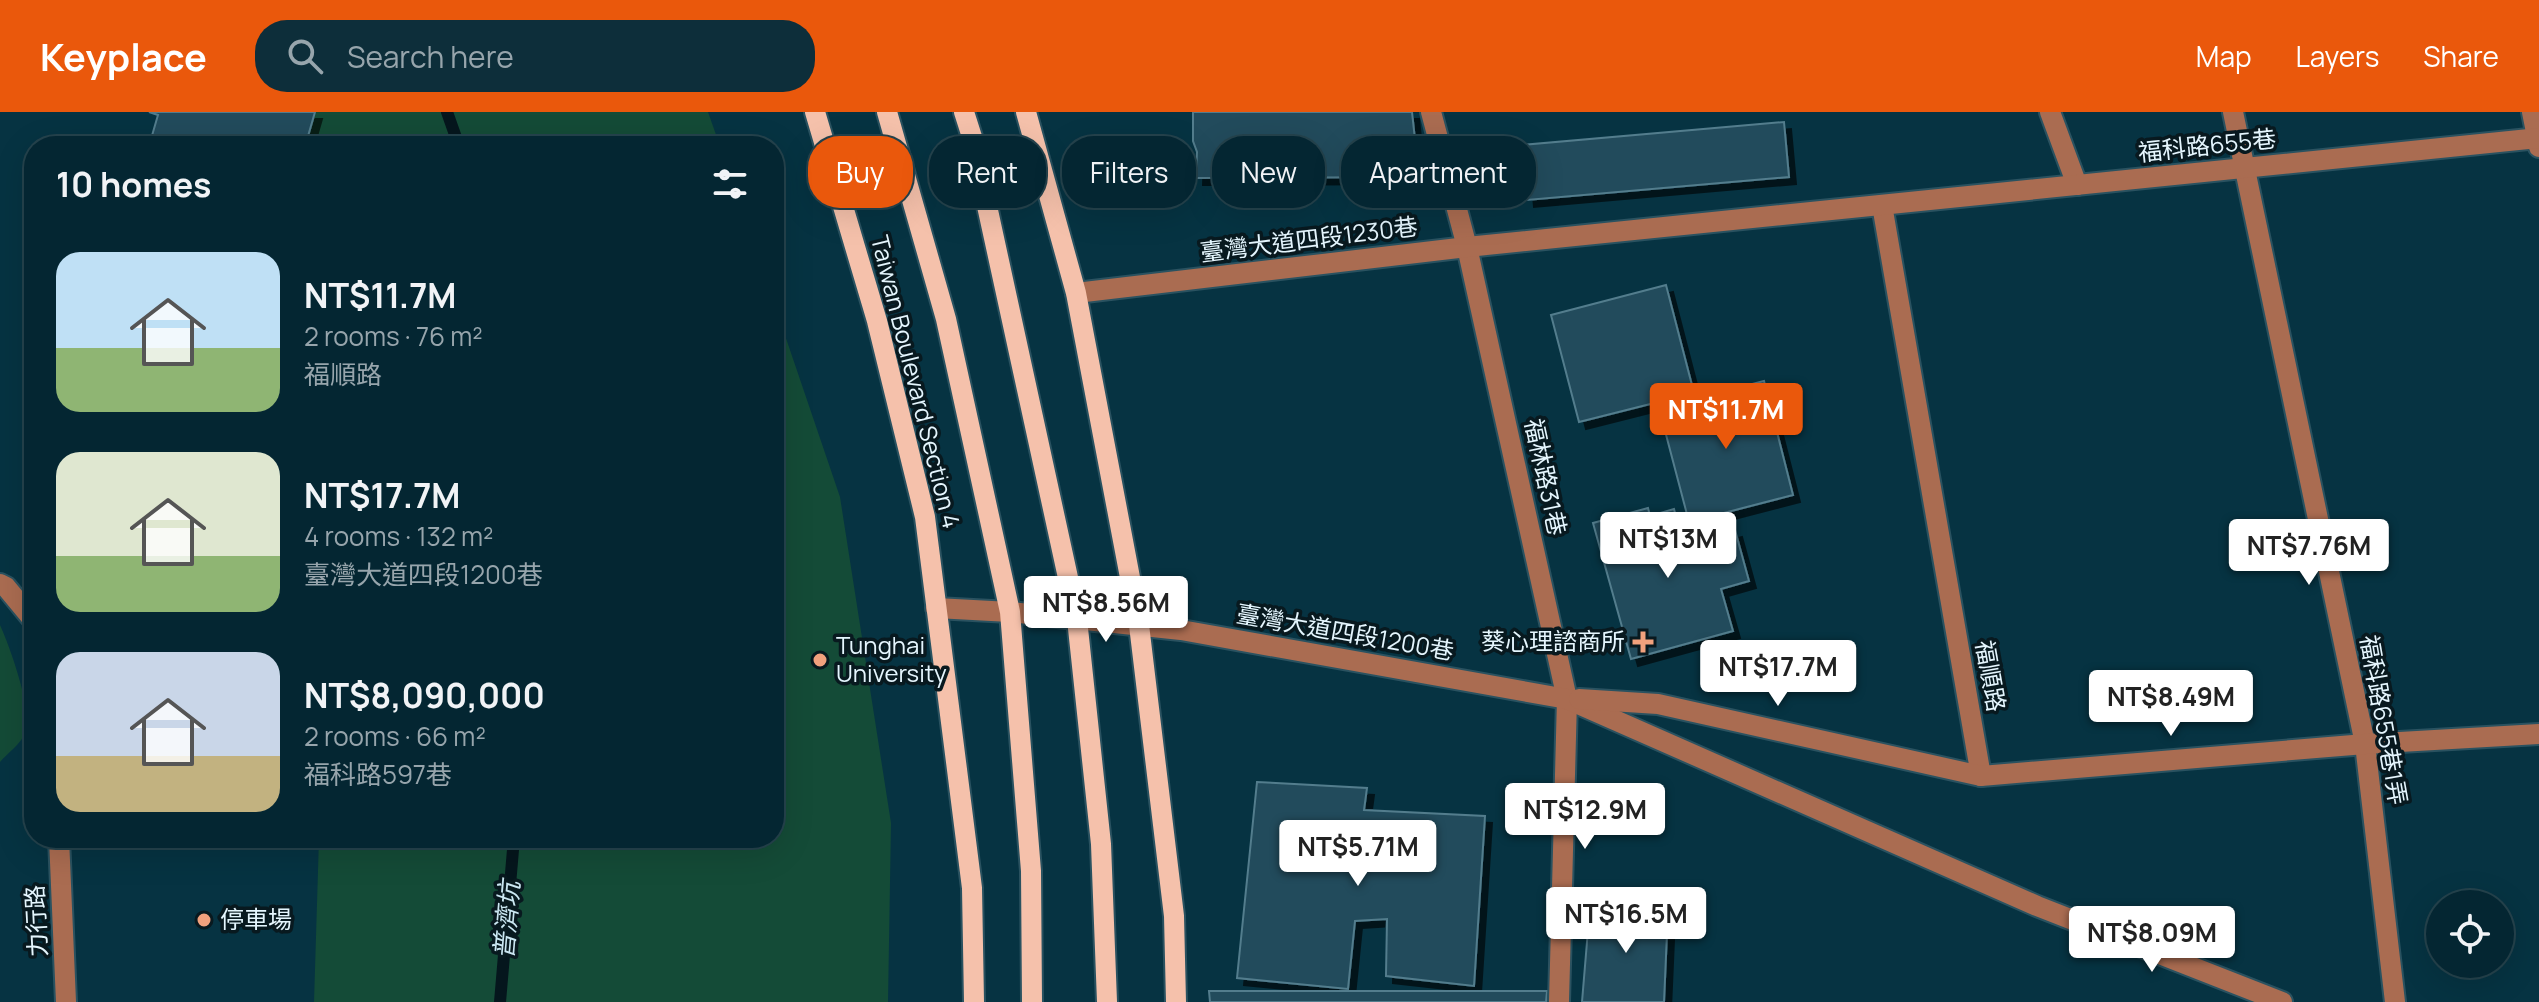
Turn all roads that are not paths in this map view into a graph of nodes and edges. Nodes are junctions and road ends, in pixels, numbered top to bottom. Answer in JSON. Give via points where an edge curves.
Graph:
{"nodes":[{"id":1,"x":815,"y":112,"type":"edge"},
{"id":2,"x":887,"y":112,"type":"edge"},
{"id":3,"x":964,"y":112,"type":"edge"},
{"id":4,"x":1026,"y":112,"type":"edge"},
{"id":5,"x":1431,"y":112,"type":"edge"},
{"id":6,"x":2050,"y":112,"type":"edge"},
{"id":7,"x":2233,"y":112,"type":"edge"},
{"id":8,"x":2532,"y":112,"type":"edge"},
{"id":9,"x":2538,"y":141,"type":"edge"},
{"id":10,"x":2245,"y":168,"type":"junction"},
{"id":11,"x":2077,"y":185,"type":"junction"},
{"id":12,"x":1882,"y":205,"type":"junction"},
{"id":13,"x":1467,"y":247,"type":"junction"},
{"id":14,"x":1076,"y":293,"type":"junction"},
{"id":15,"x":0,"y":584,"type":"edge"},
{"id":16,"x":936,"y":608,"type":"junction"},
{"id":17,"x":24,"y":609,"type":"edge"},
{"id":18,"x":1010,"y":612,"type":"junction"},
{"id":19,"x":1077,"y":619,"type":"junction"},
{"id":20,"x":1139,"y":625,"type":"junction"},
{"id":21,"x":1567,"y":699,"type":"junction"},
{"id":22,"x":2539,"y":734,"type":"edge"},
{"id":23,"x":2365,"y":744,"type":"junction"},
{"id":24,"x":1981,"y":776,"type":"junction"},
{"id":25,"x":59,"y":848,"type":"edge"},
{"id":26,"x":66,"y":1002,"type":"edge"},
{"id":27,"x":974,"y":1002,"type":"edge"},
{"id":28,"x":1032,"y":1002,"type":"edge"},
{"id":29,"x":1107,"y":1002,"type":"edge"},
{"id":30,"x":1176,"y":1002,"type":"edge"},
{"id":31,"x":1559,"y":1002,"type":"edge"},
{"id":32,"x":2282,"y":1002,"type":"edge"},
{"id":33,"x":2395,"y":1002,"type":"edge"}],
"edges":[{"from":1,"to":16,"type":"main road","name":"Taiwan Boulevard Section 4","via":[[881,336],[925,517]]},
{"from":2,"to":18,"type":"main road","name":"Taiwan Boulevard Section 4","via":[[946,319]]},
{"from":3,"to":19,"type":"main road"},
{"from":4,"to":14,"type":"main road"},
{"from":5,"to":13,"type":"street","name":"福林路31巷"},
{"from":6,"to":11,"type":"street"},
{"from":7,"to":10,"type":"street","name":"福科路655巷1弄"},
{"from":8,"to":9,"type":"street"},
{"from":9,"to":10,"type":"street","name":"福科路655巷"},
{"from":10,"to":11,"type":"street","name":"福科路655巷"},
{"from":10,"to":23,"type":"street","name":"福科路655巷1弄"},
{"from":11,"to":12,"type":"street","name":"福科路655巷"},
{"from":12,"to":13,"type":"street","name":"臺灣大道四段1230巷"},
{"from":12,"to":24,"type":"street","name":"福順路"},
{"from":13,"to":14,"type":"street","name":"臺灣大道四段1230巷"},
{"from":13,"to":21,"type":"street","name":"福林路31巷"},
{"from":14,"to":20,"type":"main road"},
{"from":15,"to":17,"type":"street"},
{"from":16,"to":18,"type":"street","name":"臺灣大道四段1200巷"},
{"from":16,"to":27,"type":"main road","name":"Taiwan Boulevard Section 4","via":[[972,888]]},
{"from":18,"to":19,"type":"street","name":"臺灣大道四段1200巷"},
{"from":18,"to":28,"type":"main road","name":"Taiwan Boulevard Section 4","via":[[1031,871]]},
{"from":19,"to":20,"type":"street","name":"臺灣大道四段1200巷"},
{"from":19,"to":29,"type":"main road","via":[[1101,844]]},
{"from":20,"to":21,"type":"street","name":"臺灣大道四段1200巷"},
{"from":20,"to":30,"type":"main road","via":[[1174,916]]},
{"from":21,"to":24,"type":"street","via":[[1658,704]]},
{"from":21,"to":31,"type":"street","name":"福林路31巷"},
{"from":21,"to":32,"type":"street","name":"臺灣大道四段1200巷","via":[[2037,906]]},
{"from":22,"to":23,"type":"street"},
{"from":23,"to":24,"type":"street"},
{"from":23,"to":33,"type":"street","name":"福科路655巷1弄"},
{"from":25,"to":26,"type":"street","name":"力行路"}]}
